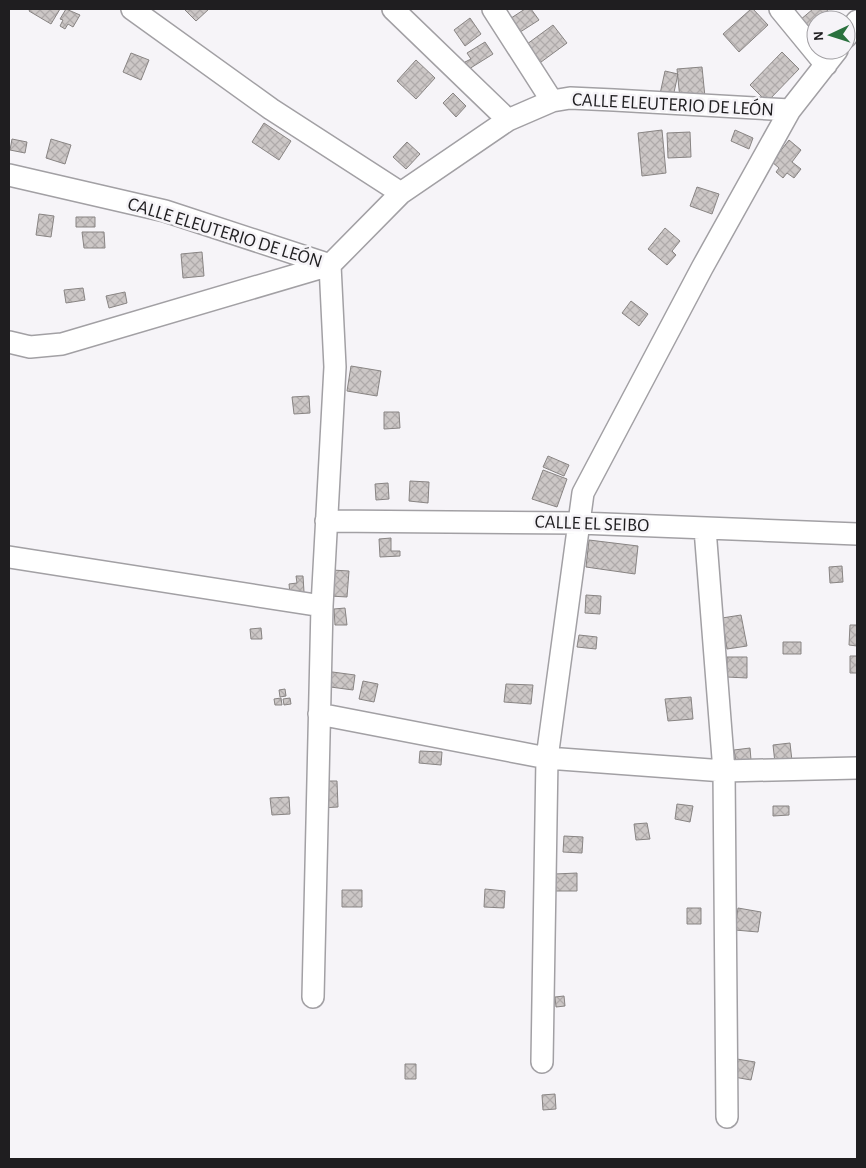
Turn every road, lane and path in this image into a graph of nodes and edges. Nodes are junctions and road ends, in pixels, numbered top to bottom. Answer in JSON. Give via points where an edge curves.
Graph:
{"nodes":[{"id":1,"x":132,"y":9,"type":"edge"},
{"id":2,"x":393,"y":9,"type":"edge"},
{"id":3,"x":493,"y":9,"type":"edge"},
{"id":4,"x":780,"y":9,"type":"edge"},
{"id":5,"x":806,"y":34,"type":"edge"},
{"id":6,"x":830,"y":60,"type":"edge"},
{"id":7,"x":552,"y":101,"type":"junction"},
{"id":8,"x":790,"y":110,"type":"junction"},
{"id":9,"x":508,"y":120,"type":"junction"},
{"id":10,"x":9,"y":175,"type":"edge"},
{"id":11,"x":400,"y":193,"type":"junction"},
{"id":12,"x":330,"y":265,"type":"junction"},
{"id":13,"x":9,"y":342,"type":"edge"},
{"id":14,"x":326,"y":521,"type":"junction"},
{"id":15,"x":579,"y":523,"type":"junction"},
{"id":16,"x":705,"y":529,"type":"junction"},
{"id":17,"x":857,"y":534,"type":"edge"},
{"id":18,"x":9,"y":557,"type":"edge"},
{"id":19,"x":322,"y":606,"type":"junction"},
{"id":20,"x":319,"y":714,"type":"junction"},
{"id":21,"x":547,"y":758,"type":"junction"},
{"id":22,"x":857,"y":768,"type":"edge"},
{"id":23,"x":724,"y":771,"type":"junction"},
{"id":24,"x":313,"y":997,"type":"dead end"},
{"id":25,"x":542,"y":1062,"type":"dead end"},
{"id":26,"x":727,"y":1117,"type":"dead end"}],
"edges":[{"from":1,"to":11,"type":"street","via":[[271,109]]},
{"from":2,"to":9,"type":"street"},
{"from":3,"to":7,"type":"street"},
{"from":4,"to":5,"type":"street"},
{"from":6,"to":8,"type":"street","name":"CALLE ELEUTERIO DE LEÓN"},
{"from":7,"to":8,"type":"street","name":"CALLE ELEUTERIO DE LEÓN","via":[[605,99]]},
{"from":7,"to":9,"type":"street","name":"CALLE ELEUTERIO DE LEÓN"},
{"from":8,"to":15,"type":"street","via":[[583,493]]},
{"from":9,"to":11,"type":"street","name":"CALLE ELEUTERIO DE LEÓN"},
{"from":10,"to":12,"type":"street","name":"CALLE ELEUTERIO DE LEÓN","via":[[165,211]]},
{"from":11,"to":12,"type":"street","name":"CALLE ELEUTERIO DE LEÓN"},
{"from":12,"to":13,"type":"street","via":[[62,344],[30,347]]},
{"from":12,"to":14,"type":"street","via":[[335,367]]},
{"from":14,"to":15,"type":"street","name":"CALLE EL SEIBO"},
{"from":14,"to":19,"type":"street"},
{"from":15,"to":16,"type":"street","name":"CALLE EL SEIBO"},
{"from":15,"to":21,"type":"street"},
{"from":16,"to":17,"type":"street","name":"CALLE EL SEIBO"},
{"from":16,"to":23,"type":"street"},
{"from":18,"to":19,"type":"street"},
{"from":19,"to":20,"type":"street"},
{"from":20,"to":21,"type":"street"},
{"from":20,"to":24,"type":"street"},
{"from":21,"to":23,"type":"street"},
{"from":21,"to":25,"type":"street"},
{"from":22,"to":23,"type":"street"},
{"from":23,"to":26,"type":"street"}]}
